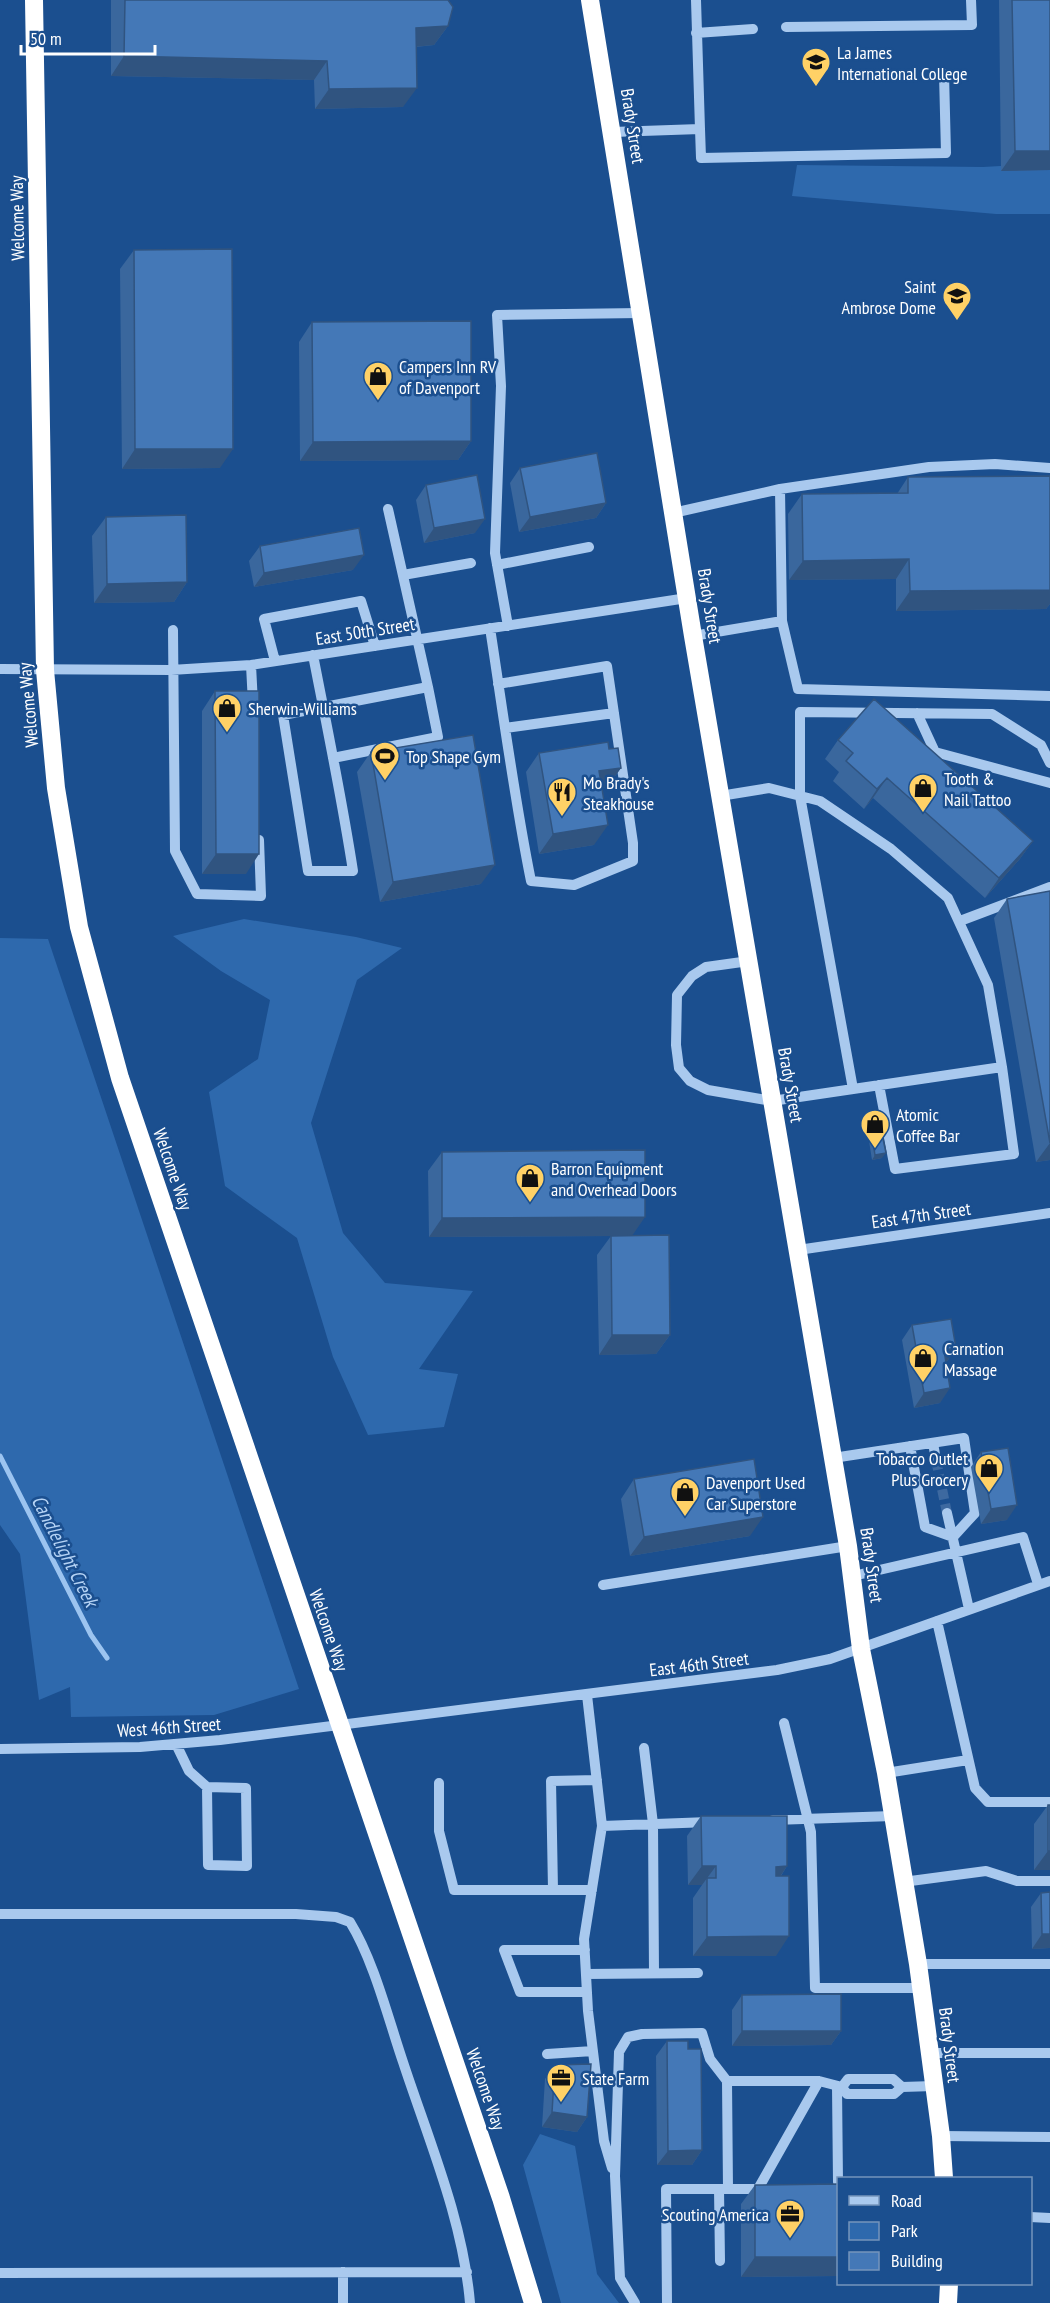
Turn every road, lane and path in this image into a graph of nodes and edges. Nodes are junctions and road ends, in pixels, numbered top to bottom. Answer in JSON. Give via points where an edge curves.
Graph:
{"nodes":[{"id":1,"x":34,"y":0,"type":"edge"},
{"id":2,"x":591,"y":0,"type":"edge"},
{"id":3,"x":696,"y":0,"type":"edge"},
{"id":4,"x":971,"y":0,"type":"edge"},
{"id":5,"x":786,"y":27,"type":"dead end"},
{"id":6,"x":753,"y":29,"type":"dead end"},
{"id":7,"x":696,"y":33,"type":"junction"},
{"id":8,"x":945,"y":74,"type":"dead end"},
{"id":9,"x":700,"y":129,"type":"junction"},
{"id":10,"x":613,"y":132,"type":"junction"},
{"id":11,"x":641,"y":313,"type":"junction"},
{"id":12,"x":1050,"y":468,"type":"edge"},
{"id":13,"x":780,"y":489,"type":"junction"},
{"id":14,"x":388,"y":509,"type":"dead end"},
{"id":15,"x":673,"y":513,"type":"junction"},
{"id":16,"x":589,"y":547,"type":"dead end"},
{"id":17,"x":471,"y":563,"type":"dead end"},
{"id":18,"x":497,"y":565,"type":"junction"},
{"id":19,"x":403,"y":576,"type":"junction"},
{"id":20,"x":687,"y":598,"type":"junction"},
{"id":21,"x":782,"y":621,"type":"junction"},
{"id":22,"x":508,"y":626,"type":"junction"},
{"id":23,"x":490,"y":628,"type":"junction"},
{"id":24,"x":172,"y":630,"type":"dead end"},
{"id":25,"x":693,"y":636,"type":"junction"},
{"id":26,"x":417,"y":639,"type":"junction"},
{"id":27,"x":375,"y":646,"type":"junction"},
{"id":28,"x":313,"y":655,"type":"junction"},
{"id":29,"x":275,"y":661,"type":"junction"},
{"id":30,"x":251,"y":664,"type":"junction"},
{"id":31,"x":0,"y":669,"type":"edge"},
{"id":32,"x":45,"y":670,"type":"junction"},
{"id":33,"x":171,"y":670,"type":"junction"},
{"id":34,"x":498,"y":684,"type":"junction"},
{"id":35,"x":428,"y":687,"type":"junction"},
{"id":36,"x":1050,"y":696,"type":"edge"},
{"id":37,"x":323,"y":707,"type":"junction"},
{"id":38,"x":253,"y":711,"type":"edge"},
{"id":39,"x":614,"y":713,"type":"junction"},
{"id":40,"x":917,"y":713,"type":"junction"},
{"id":41,"x":505,"y":728,"type":"junction"},
{"id":42,"x":333,"y":758,"type":"junction"},
{"id":43,"x":1050,"y":763,"type":"edge"},
{"id":44,"x":1050,"y":783,"type":"edge"},
{"id":45,"x":720,"y":796,"type":"junction"},
{"id":46,"x":801,"y":796,"type":"junction"},
{"id":47,"x":258,"y":826,"type":"edge"},
{"id":48,"x":1050,"y":887,"type":"edge"},
{"id":49,"x":960,"y":921,"type":"junction"},
{"id":50,"x":748,"y":961,"type":"junction"},
{"id":51,"x":1002,"y":1067,"type":"junction"},
{"id":52,"x":879,"y":1086,"type":"junction"},
{"id":53,"x":853,"y":1089,"type":"junction"},
{"id":54,"x":772,"y":1101,"type":"junction"},
{"id":55,"x":1050,"y":1213,"type":"edge"},
{"id":56,"x":798,"y":1250,"type":"junction"},
{"id":57,"x":933,"y":1443,"type":"junction"},
{"id":58,"x":910,"y":1446,"type":"junction"},
{"id":59,"x":833,"y":1458,"type":"junction"},
{"id":60,"x":936,"y":1460,"type":"tunnel mouth"},
{"id":61,"x":947,"y":1513,"type":"tunnel mouth"},
{"id":62,"x":952,"y":1537,"type":"junction"},
{"id":63,"x":848,"y":1546,"type":"junction"},
{"id":64,"x":955,"y":1553,"type":"junction"},
{"id":65,"x":853,"y":1576,"type":"junction"},
{"id":66,"x":1050,"y":1581,"type":"edge"},
{"id":67,"x":1038,"y":1584,"type":"junction"},
{"id":68,"x":603,"y":1585,"type":"dead end"},
{"id":69,"x":969,"y":1609,"type":"junction"},
{"id":70,"x":937,"y":1621,"type":"junction"},
{"id":71,"x":861,"y":1649,"type":"junction"},
{"id":72,"x":587,"y":1695,"type":"junction"},
{"id":73,"x":784,"y":1723,"type":"dead end"},
{"id":74,"x":340,"y":1726,"type":"junction"},
{"id":75,"x":176,"y":1744,"type":"junction"},
{"id":76,"x":644,"y":1748,"type":"dead end"},
{"id":77,"x":0,"y":1749,"type":"edge"},
{"id":78,"x":968,"y":1760,"type":"junction"},
{"id":79,"x":886,"y":1773,"type":"junction"},
{"id":80,"x":597,"y":1779,"type":"junction"},
{"id":81,"x":439,"y":1783,"type":"dead end"},
{"id":82,"x":207,"y":1787,"type":"junction"},
{"id":83,"x":1050,"y":1802,"type":"edge"},
{"id":84,"x":893,"y":1816,"type":"junction"},
{"id":85,"x":807,"y":1819,"type":"junction"},
{"id":86,"x":759,"y":1821,"type":"edge"},
{"id":87,"x":724,"y":1822,"type":"edge"},
{"id":88,"x":653,"y":1824,"type":"junction"},
{"id":89,"x":602,"y":1826,"type":"junction"},
{"id":90,"x":1050,"y":1881,"type":"edge"},
{"id":91,"x":903,"y":1882,"type":"junction"},
{"id":92,"x":553,"y":1890,"type":"junction"},
{"id":93,"x":592,"y":1890,"type":"junction"},
{"id":94,"x":0,"y":1914,"type":"edge"},
{"id":95,"x":585,"y":1950,"type":"junction"},
{"id":96,"x":918,"y":1964,"type":"junction"},
{"id":97,"x":1050,"y":1964,"type":"edge"},
{"id":98,"x":654,"y":1973,"type":"junction"},
{"id":99,"x":698,"y":1973,"type":"dead end"},
{"id":100,"x":586,"y":1974,"type":"junction"},
{"id":101,"x":922,"y":1988,"type":"junction"},
{"id":102,"x":587,"y":1992,"type":"junction"},
{"id":103,"x":593,"y":2051,"type":"junction"},
{"id":104,"x":931,"y":2053,"type":"junction"},
{"id":105,"x":1050,"y":2053,"type":"edge"},
{"id":106,"x":547,"y":2054,"type":"dead end"},
{"id":107,"x":819,"y":2080,"type":"junction"},
{"id":108,"x":727,"y":2081,"type":"junction"},
{"id":109,"x":934,"y":2086,"type":"junction"},
{"id":110,"x":839,"y":2087,"type":"junction"},
{"id":111,"x":941,"y":2136,"type":"junction"},
{"id":112,"x":1050,"y":2137,"type":"edge"},
{"id":113,"x":615,"y":2176,"type":"junction"},
{"id":114,"x":838,"y":2177,"type":"edge"},
{"id":115,"x":944,"y":2177,"type":"edge"},
{"id":116,"x":724,"y":2189,"type":"junction"},
{"id":117,"x":1032,"y":2217,"type":"edge"},
{"id":118,"x":1050,"y":2218,"type":"edge"},
{"id":119,"x":720,"y":2261,"type":"dead end"},
{"id":120,"x":0,"y":2272,"type":"edge"},
{"id":121,"x":343,"y":2272,"type":"junction"},
{"id":122,"x":467,"y":2272,"type":"junction"},
{"id":123,"x":949,"y":2285,"type":"edge"},
{"id":124,"x":343,"y":2303,"type":"edge"},
{"id":125,"x":470,"y":2303,"type":"edge"},
{"id":126,"x":533,"y":2303,"type":"edge"},
{"id":127,"x":635,"y":2303,"type":"edge"},
{"id":128,"x":667,"y":2303,"type":"edge"},
{"id":129,"x":948,"y":2303,"type":"edge"}],
"edges":[{"from":1,"to":32,"type":"highway","name":"Welcome Way"},
{"from":2,"to":10,"type":"highway","name":"Brady Street"},
{"from":3,"to":7,"type":"street"},
{"from":4,"to":5,"type":"street","via":[[972,25]]},
{"from":6,"to":7,"type":"street"},
{"from":7,"to":9,"type":"street"},
{"from":8,"to":9,"type":"street","via":[[946,153],[701,158]]},
{"from":9,"to":10,"type":"street"},
{"from":10,"to":11,"type":"highway","name":"Brady Street"},
{"from":11,"to":15,"type":"highway","name":"Brady Street"},
{"from":11,"to":18,"type":"street","via":[[497,315],[501,386]]},
{"from":12,"to":13,"type":"street","via":[[995,464],[929,467]]},
{"from":13,"to":15,"type":"street"},
{"from":13,"to":21,"type":"street"},
{"from":14,"to":19,"type":"street"},
{"from":15,"to":20,"type":"highway","name":"Brady Street"},
{"from":16,"to":18,"type":"street"},
{"from":17,"to":19,"type":"street"},
{"from":18,"to":22,"type":"street"},
{"from":19,"to":26,"type":"street"},
{"from":20,"to":22,"type":"street","name":"East 50th Street"},
{"from":20,"to":25,"type":"highway","name":"Brady Street"},
{"from":21,"to":25,"type":"street"},
{"from":21,"to":36,"type":"street","via":[[798,689]]},
{"from":22,"to":23,"type":"street","name":"East 50th Street"},
{"from":23,"to":26,"type":"street","name":"East 50th Street"},
{"from":23,"to":34,"type":"street"},
{"from":24,"to":33,"type":"street"},
{"from":25,"to":45,"type":"highway","name":"Brady Street"},
{"from":26,"to":27,"type":"street","name":"East 50th Street"},
{"from":26,"to":35,"type":"street"},
{"from":27,"to":28,"type":"street","name":"East 50th Street"},
{"from":27,"to":29,"type":"street","via":[[361,601],[264,620]]},
{"from":28,"to":29,"type":"street","name":"East 50th Street"},
{"from":28,"to":37,"type":"street"},
{"from":29,"to":30,"type":"street","name":"East 50th Street"},
{"from":30,"to":33,"type":"street","name":"East 50th Street"},
{"from":30,"to":38,"type":"street"},
{"from":31,"to":32,"type":"street","name":"East 50th Street"},
{"from":32,"to":33,"type":"street","name":"East 50th Street"},
{"from":32,"to":74,"type":"highway","name":"Welcome Way","via":[[56,788],[79,927],[120,1078]]},
{"from":33,"to":47,"type":"street","via":[[175,851],[197,894],[261,896]]},
{"from":34,"to":39,"type":"street","via":[[607,666]]},
{"from":34,"to":41,"type":"street"},
{"from":35,"to":37,"type":"street"},
{"from":35,"to":42,"type":"street","via":[[438,737]]},
{"from":37,"to":42,"type":"street"},
{"from":37,"to":42,"type":"street","via":[[283,715],[308,872],[353,872]]},
{"from":39,"to":41,"type":"street"},
{"from":39,"to":41,"type":"street","via":[[633,861],[574,885],[531,881]]},
{"from":40,"to":43,"type":"street","via":[[992,714],[1041,745]]},
{"from":40,"to":44,"type":"street","via":[[935,752]]},
{"from":40,"to":46,"type":"street","via":[[801,712]]},
{"from":45,"to":46,"type":"street","via":[[769,788]]},
{"from":45,"to":50,"type":"highway","name":"Brady Street"},
{"from":46,"to":49,"type":"street","via":[[820,801],[891,849],[948,898]]},
{"from":46,"to":53,"type":"street"},
{"from":48,"to":49,"type":"street"},
{"from":49,"to":51,"type":"street","via":[[988,985]]},
{"from":50,"to":54,"type":"highway","name":"Brady Street"},
{"from":50,"to":54,"type":"street","via":[[705,967],[677,995],[679,1068],[690,1081],[708,1090]]},
{"from":51,"to":52,"type":"street"},
{"from":51,"to":52,"type":"street","via":[[1014,1154],[896,1170]]},
{"from":52,"to":53,"type":"street"},
{"from":53,"to":54,"type":"street"},
{"from":54,"to":56,"type":"highway","name":"Brady Street"},
{"from":55,"to":56,"type":"street","name":"East 47th Street"},
{"from":56,"to":59,"type":"highway","name":"Brady Street"},
{"from":57,"to":58,"type":"street"},
{"from":57,"to":60,"type":"street"},
{"from":57,"to":62,"type":"street","via":[[964,1438],[975,1513]]},
{"from":58,"to":59,"type":"street"},
{"from":58,"to":62,"type":"street","via":[[925,1527]]},
{"from":59,"to":63,"type":"highway","name":"Brady Street"},
{"from":61,"to":62,"type":"street"},
{"from":62,"to":64,"type":"street"},
{"from":63,"to":65,"type":"highway","name":"Brady Street"},
{"from":63,"to":68,"type":"street"},
{"from":64,"to":65,"type":"street"},
{"from":64,"to":67,"type":"street","via":[[1023,1537]]},
{"from":64,"to":69,"type":"street"},
{"from":65,"to":71,"type":"highway","name":"Brady Street"},
{"from":66,"to":67,"type":"street","name":"East 46th Street"},
{"from":67,"to":69,"type":"street","name":"East 46th Street"},
{"from":69,"to":70,"type":"street","name":"East 46th Street"},
{"from":70,"to":71,"type":"street","name":"East 46th Street"},
{"from":70,"to":78,"type":"street"},
{"from":71,"to":72,"type":"street","name":"East 46th Street","via":[[777,1670]]},
{"from":71,"to":79,"type":"highway","name":"Brady Street"},
{"from":72,"to":74,"type":"street","name":"East 46th Street"},
{"from":72,"to":80,"type":"street"},
{"from":73,"to":85,"type":"street"},
{"from":74,"to":75,"type":"street","name":"West 46th Street"},
{"from":74,"to":126,"type":"highway","name":"Welcome Way"},
{"from":75,"to":77,"type":"street","name":"West 46th Street"},
{"from":75,"to":82,"type":"street","via":[[189,1771]]},
{"from":76,"to":88,"type":"street"},
{"from":78,"to":79,"type":"street"},
{"from":78,"to":83,"type":"street","via":[[975,1788],[988,1802]]},
{"from":79,"to":84,"type":"highway","name":"Brady Street"},
{"from":80,"to":89,"type":"street"},
{"from":80,"to":92,"type":"street","via":[[551,1781]]},
{"from":81,"to":92,"type":"street","via":[[439,1832],[454,1890]]},
{"from":82,"to":82,"type":"street","via":[[208,1865],[246,1866],[246,1788]]},
{"from":84,"to":85,"type":"street"},
{"from":84,"to":91,"type":"highway","name":"Brady Street"},
{"from":85,"to":86,"type":"street"},
{"from":85,"to":101,"type":"street","via":[[811,1832],[814,1988]]},
{"from":87,"to":88,"type":"street"},
{"from":88,"to":89,"type":"street"},
{"from":88,"to":98,"type":"street"},
{"from":89,"to":93,"type":"street"},
{"from":90,"to":91,"type":"street","via":[[1017,1881],[986,1871]]},
{"from":91,"to":96,"type":"highway","name":"Brady Street"},
{"from":92,"to":93,"type":"street"},
{"from":93,"to":95,"type":"street"},
{"from":94,"to":122,"type":"street","via":[[296,1914],[350,1922],[390,2022],[456,2221]]},
{"from":95,"to":100,"type":"street"},
{"from":95,"to":102,"type":"street","via":[[504,1950],[520,1992]]},
{"from":96,"to":97,"type":"street"},
{"from":96,"to":101,"type":"highway","name":"Brady Street"},
{"from":98,"to":99,"type":"street"},
{"from":98,"to":100,"type":"street"},
{"from":100,"to":102,"type":"street"},
{"from":101,"to":104,"type":"highway","name":"Brady Street"},
{"from":102,"to":103,"type":"street"},
{"from":103,"to":106,"type":"street"},
{"from":103,"to":113,"type":"street","via":[[604,2141]]},
{"from":104,"to":105,"type":"street"},
{"from":104,"to":109,"type":"highway","name":"Brady Street"},
{"from":107,"to":108,"type":"street"},
{"from":107,"to":110,"type":"street"},
{"from":107,"to":116,"type":"street","via":[[758,2189]]},
{"from":108,"to":113,"type":"street","via":[[710,2060],[702,2033],[628,2037],[619,2052]]},
{"from":108,"to":116,"type":"street"},
{"from":109,"to":110,"type":"street","via":[[902,2087],[893,2079],[848,2079]]},
{"from":109,"to":111,"type":"highway","name":"Brady Street"},
{"from":110,"to":114,"type":"street"},
{"from":111,"to":112,"type":"street"},
{"from":111,"to":115,"type":"highway","name":"Brady Street"},
{"from":113,"to":127,"type":"street","via":[[620,2278]]},
{"from":116,"to":119,"type":"street"},
{"from":116,"to":128,"type":"street","via":[[666,2189]]},
{"from":117,"to":118,"type":"street"},
{"from":120,"to":121,"type":"street"},
{"from":121,"to":122,"type":"street"},
{"from":121,"to":124,"type":"street"},
{"from":122,"to":125,"type":"street"},
{"from":123,"to":129,"type":"highway"}]}
